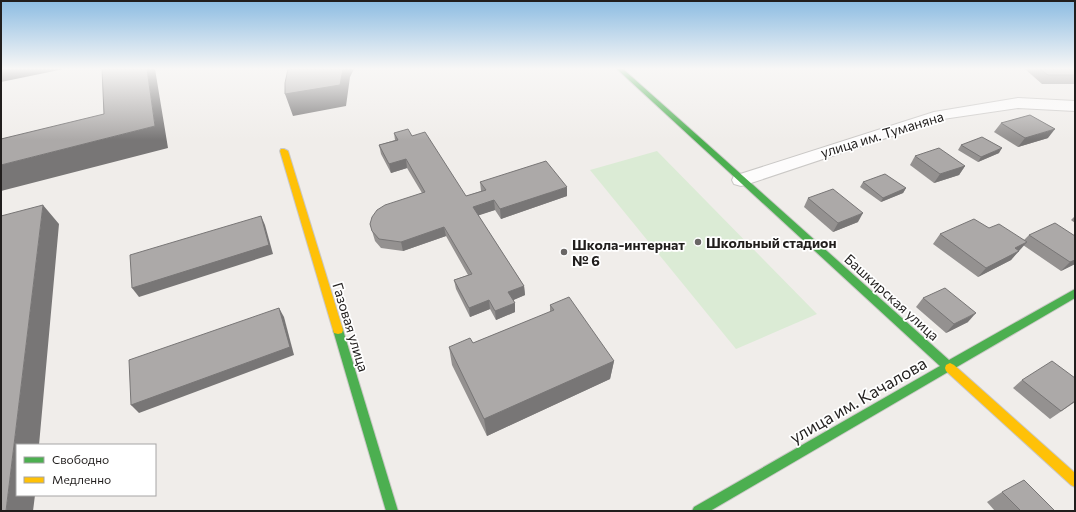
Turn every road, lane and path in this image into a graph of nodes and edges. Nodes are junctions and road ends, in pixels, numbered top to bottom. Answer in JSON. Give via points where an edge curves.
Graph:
{"nodes":[{"id":1,"x":646,"y":93,"type":"edge"},
{"id":2,"x":1075,"y":106,"type":"edge"},
{"id":3,"x":284,"y":150,"type":"dead end"},
{"id":4,"x":741,"y":180,"type":"junction"},
{"id":5,"x":1075,"y":292,"type":"edge"},
{"id":6,"x":948,"y":366,"type":"junction"},
{"id":7,"x":1075,"y":481,"type":"edge"},
{"id":8,"x":392,"y":511,"type":"edge"},
{"id":9,"x":698,"y":511,"type":"edge"}],
"edges":[{"from":1,"to":4,"type":"street","name":"Башкирская улица"},
{"from":2,"to":4,"type":"street","name":"улица им. Туманяна","via":[[1018,104],[940,114]]},
{"from":3,"to":8,"type":"street","name":"Газовая улица"},
{"from":4,"to":6,"type":"street","name":"Башкирская улица"},
{"from":5,"to":6,"type":"street","name":"улица им. Качалова"},
{"from":6,"to":7,"type":"street","name":"Башкирская улица"},
{"from":6,"to":9,"type":"street","name":"улица им. Качалова"}]}
